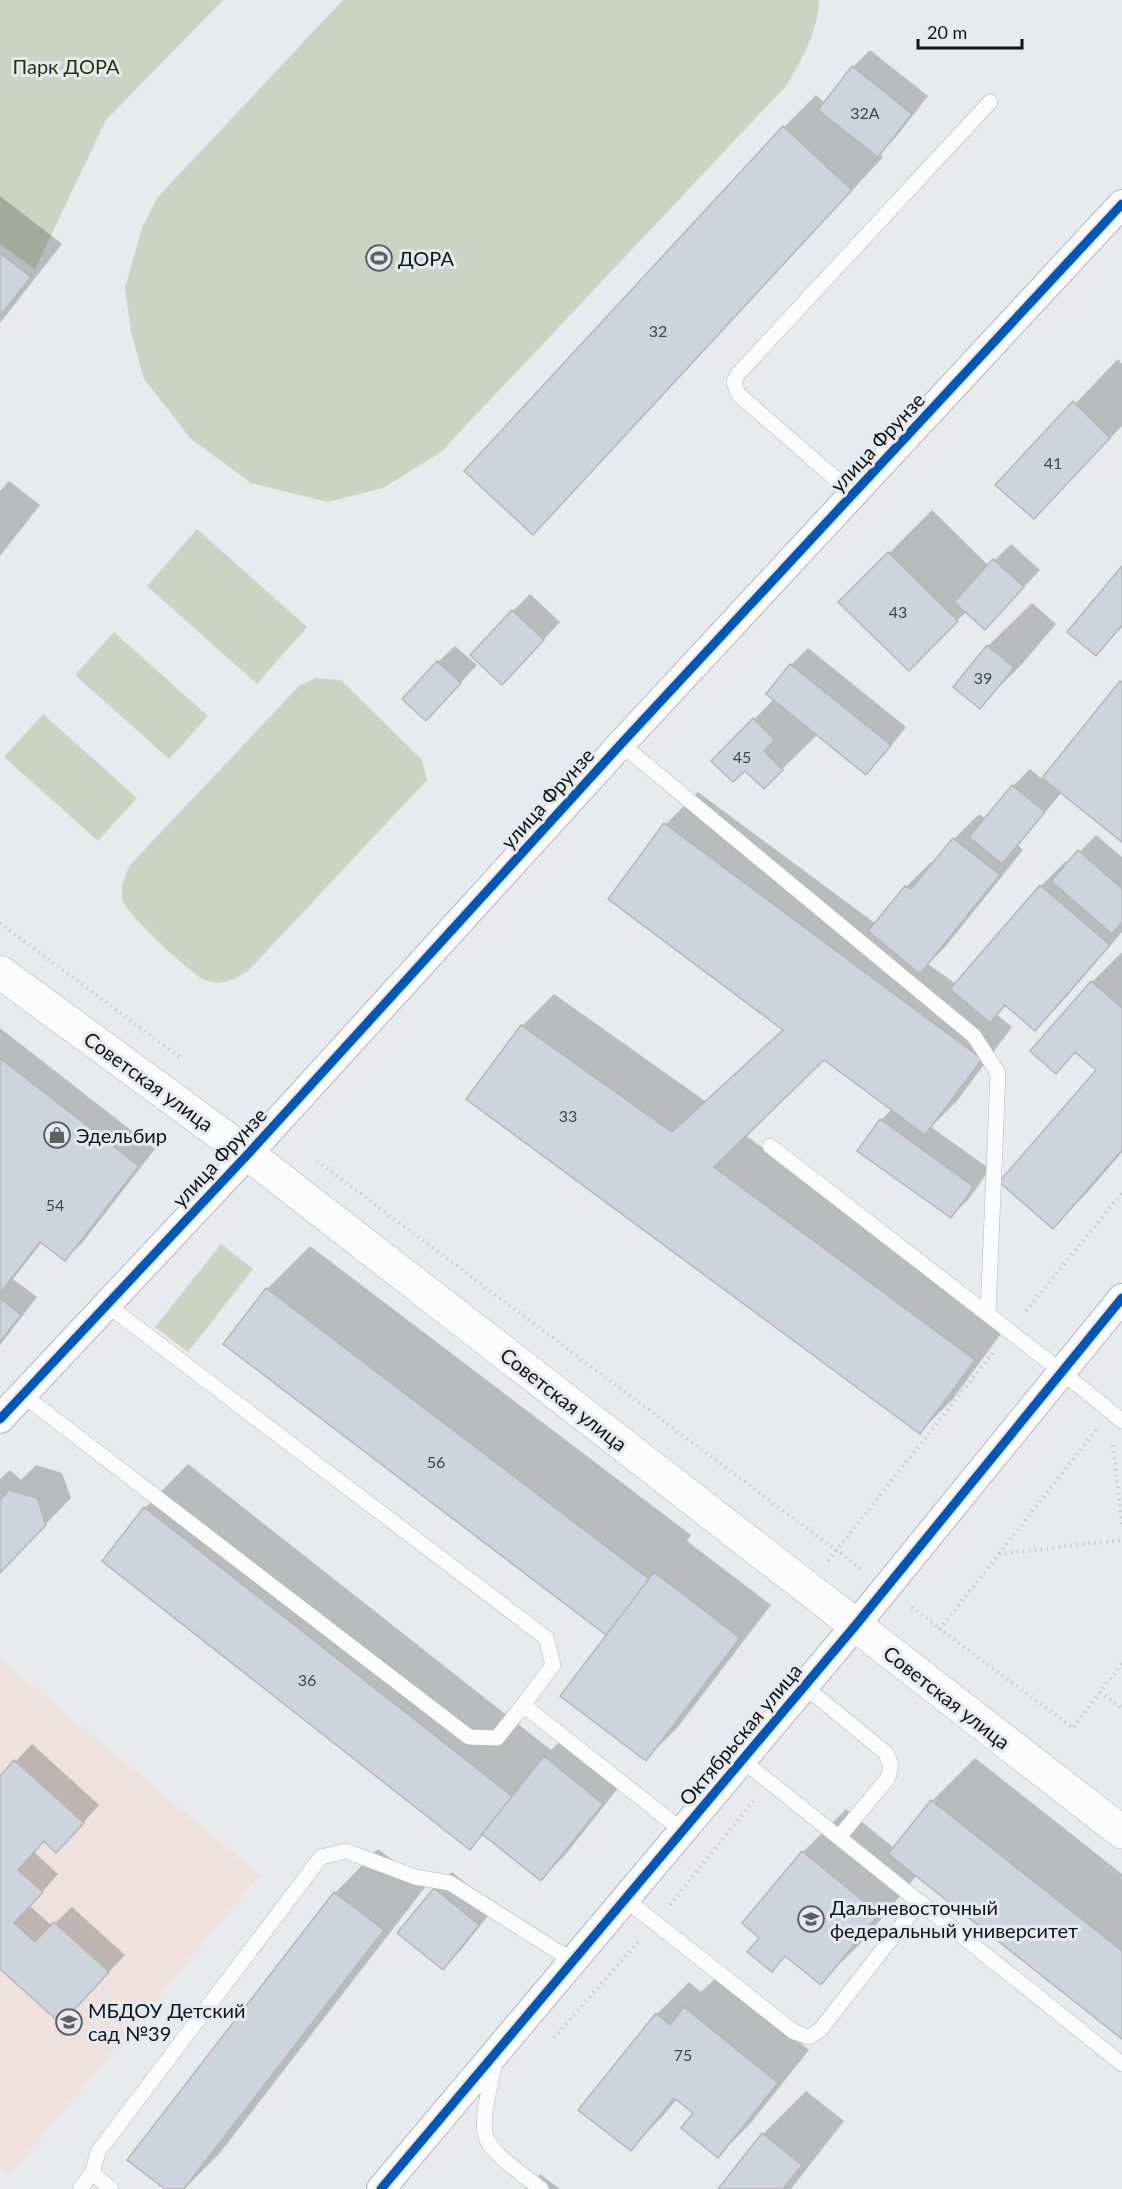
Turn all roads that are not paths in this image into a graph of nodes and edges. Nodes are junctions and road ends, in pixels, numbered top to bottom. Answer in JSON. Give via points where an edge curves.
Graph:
{"nodes":[{"id":1,"x":990,"y":102,"type":"dead end"},
{"id":2,"x":1122,"y":204,"type":"edge"},
{"id":3,"x":853,"y":494,"type":"junction"},
{"id":4,"x":621,"y":744,"type":"junction"},
{"id":5,"x":0,"y":972,"type":"edge"},
{"id":6,"x":770,"y":1146,"type":"dead end"},
{"id":7,"x":248,"y":1154,"type":"junction"},
{"id":8,"x":1122,"y":1298,"type":"edge"},
{"id":9,"x":107,"y":1305,"type":"junction"},
{"id":10,"x":988,"y":1314,"type":"junction"},
{"id":11,"x":1061,"y":1371,"type":"junction"},
{"id":12,"x":23,"y":1395,"type":"junction"},
{"id":13,"x":1116,"y":1416,"type":"edge"},
{"id":14,"x":0,"y":1419,"type":"edge"},
{"id":15,"x":855,"y":1626,"type":"junction"},
{"id":16,"x":804,"y":1686,"type":"junction"},
{"id":17,"x":523,"y":1705,"type":"junction"},
{"id":18,"x":742,"y":1760,"type":"junction"},
{"id":19,"x":683,"y":1831,"type":"junction"},
{"id":20,"x":1122,"y":1832,"type":"edge"},
{"id":21,"x":839,"y":1837,"type":"junction"},
{"id":22,"x":625,"y":1899,"type":"junction"},
{"id":23,"x":920,"y":1902,"type":"junction"},
{"id":24,"x":573,"y":1961,"type":"junction"},
{"id":25,"x":498,"y":2050,"type":"junction"},
{"id":26,"x":1122,"y":2064,"type":"edge"},
{"id":27,"x":92,"y":2173,"type":"junction"},
{"id":28,"x":80,"y":2189,"type":"edge"},
{"id":29,"x":111,"y":2189,"type":"edge"},
{"id":30,"x":381,"y":2189,"type":"edge"},
{"id":31,"x":541,"y":2189,"type":"edge"}],
"edges":[{"from":1,"to":3,"type":"lane","via":[[734,382],[738,394]]},
{"from":2,"to":3,"type":"street","name":"улица Фрунзе"},
{"from":3,"to":4,"type":"street","name":"улица Фрунзе"},
{"from":4,"to":7,"type":"street","name":"улица Фрунзе"},
{"from":4,"to":10,"type":"lane","via":[[974,1036],[998,1073]]},
{"from":5,"to":7,"type":"main road","name":"Советская улица"},
{"from":6,"to":10,"type":"lane"},
{"from":7,"to":9,"type":"street","name":"улица Фрунзе"},
{"from":7,"to":15,"type":"main road","name":"Советская улица"},
{"from":8,"to":11,"type":"street","name":"Октябрьская улица"},
{"from":9,"to":12,"type":"street","name":"улица Фрунзе"},
{"from":9,"to":17,"type":"lane","via":[[546,1638],[553,1665]]},
{"from":10,"to":11,"type":"lane"},
{"from":11,"to":13,"type":"lane"},
{"from":11,"to":15,"type":"street","name":"Октябрьская улица"},
{"from":12,"to":14,"type":"street","name":"улица Фрунзе"},
{"from":12,"to":17,"type":"lane","via":[[470,1737],[497,1738]]},
{"from":15,"to":16,"type":"street","name":"Октябрьская улица"},
{"from":15,"to":20,"type":"main road","name":"Советская улица"},
{"from":16,"to":18,"type":"street","name":"Октябрьская улица"},
{"from":16,"to":21,"type":"lane","via":[[886,1753],[891,1766],[888,1778]]},
{"from":17,"to":19,"type":"lane"},
{"from":18,"to":19,"type":"street","name":"Октябрьская улица"},
{"from":18,"to":21,"type":"lane"},
{"from":19,"to":22,"type":"street","name":"Октябрьская улица"},
{"from":21,"to":23,"type":"lane"},
{"from":22,"to":23,"type":"lane","via":[[794,2032],[808,2037],[820,2030]]},
{"from":22,"to":24,"type":"street","name":"Октябрьская улица"},
{"from":23,"to":26,"type":"lane"},
{"from":24,"to":25,"type":"street","name":"Октябрьская улица"},
{"from":24,"to":27,"type":"lane","via":[[450,1883],[415,1876],[345,1851],[321,1857],[98,2152]]},
{"from":25,"to":30,"type":"street","name":"Октябрьская улица"},
{"from":25,"to":31,"type":"lane","via":[[485,2115],[486,2137],[493,2149]]},
{"from":27,"to":28,"type":"lane"},
{"from":27,"to":29,"type":"lane"}]}
